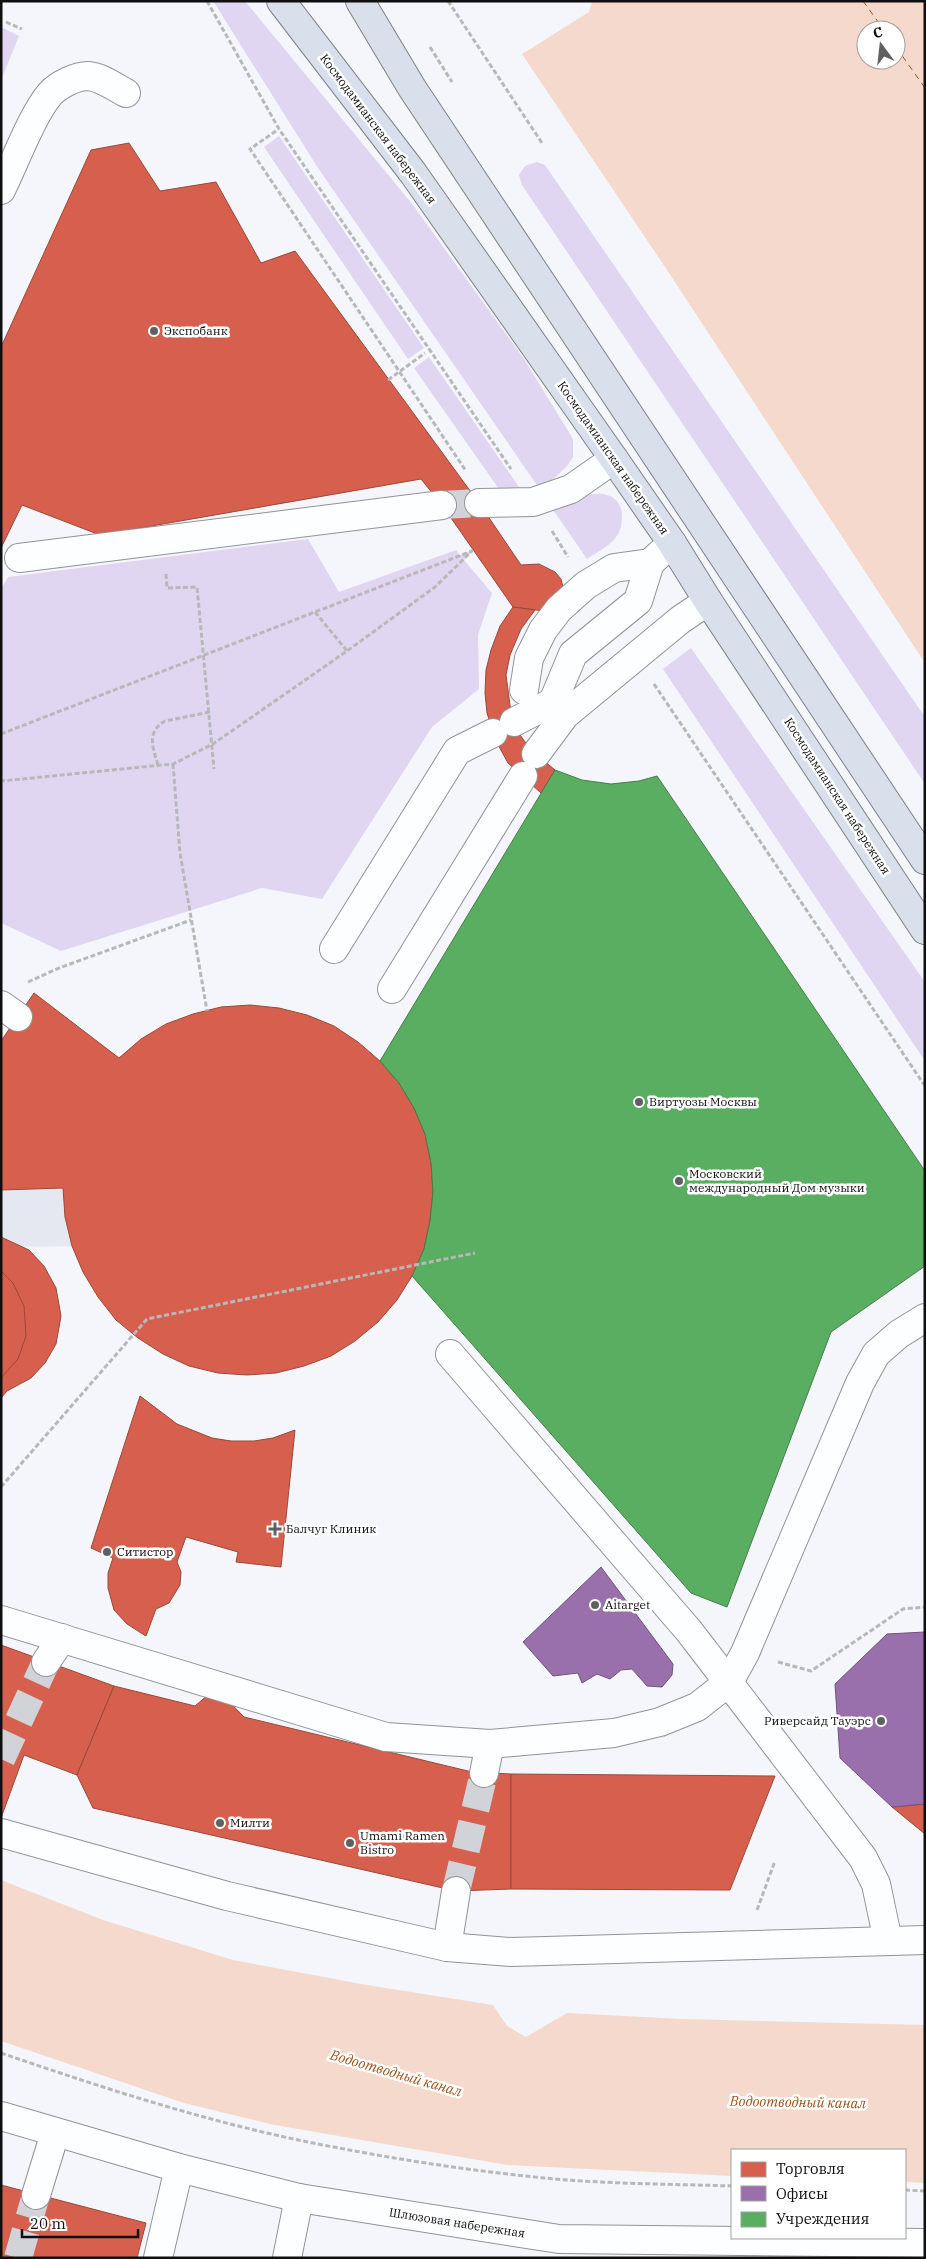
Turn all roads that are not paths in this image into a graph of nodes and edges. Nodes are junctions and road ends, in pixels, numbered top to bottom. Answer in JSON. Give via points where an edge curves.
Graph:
{"nodes":[{"id":1,"x":281,"y":1,"type":"edge"},
{"id":2,"x":360,"y":1,"type":"edge"},
{"id":3,"x":126,"y":93,"type":"dead end"},
{"id":4,"x":1,"y":190,"type":"edge"},
{"id":5,"x":614,"y":459,"type":"junction"},
{"id":6,"x":483,"y":503,"type":"tunnel mouth"},
{"id":7,"x":442,"y":505,"type":"tunnel mouth"},
{"id":8,"x":672,"y":543,"type":"junction"},
{"id":9,"x":19,"y":558,"type":"dead end"},
{"id":10,"x":650,"y":563,"type":"junction"},
{"id":11,"x":708,"y":601,"type":"junction"},
{"id":12,"x":524,"y":690,"type":"dead end"},
{"id":13,"x":559,"y":708,"type":"junction"},
{"id":14,"x":925,"y":860,"type":"edge"},
{"id":15,"x":925,"y":930,"type":"edge"},
{"id":16,"x":334,"y":949,"type":"dead end"},
{"id":17,"x":392,"y":989,"type":"dead end"},
{"id":18,"x":925,"y":1318,"type":"edge"},
{"id":19,"x":450,"y":1354,"type":"dead end"},
{"id":20,"x":1,"y":1620,"type":"edge"},
{"id":21,"x":62,"y":1638,"type":"junction"},
{"id":22,"x":46,"y":1662,"type":"tunnel mouth"},
{"id":23,"x":729,"y":1682,"type":"junction"},
{"id":24,"x":490,"y":1744,"type":"junction"},
{"id":25,"x":484,"y":1773,"type":"tunnel mouth"},
{"id":26,"x":1,"y":1833,"type":"edge"},
{"id":27,"x":456,"y":1891,"type":"tunnel mouth"},
{"id":28,"x":925,"y":1940,"type":"edge"},
{"id":29,"x":888,"y":1942,"type":"junction"},
{"id":30,"x":447,"y":1947,"type":"junction"},
{"id":31,"x":1,"y":2116,"type":"edge"},
{"id":32,"x":55,"y":2133,"type":"junction"},
{"id":33,"x":179,"y":2168,"type":"junction"},
{"id":34,"x":36,"y":2195,"type":"tunnel mouth"},
{"id":35,"x":299,"y":2198,"type":"junction"},
{"id":36,"x":925,"y":2243,"type":"edge"},
{"id":37,"x":560,"y":2248,"type":"edge"},
{"id":38,"x":158,"y":2258,"type":"edge"},
{"id":39,"x":287,"y":2258,"type":"edge"}],
"edges":[{"from":1,"to":5,"type":"main road","name":"Космодамианская набережная","via":[[412,172]]},
{"from":2,"to":14,"type":"main road","via":[[418,96]]},
{"from":3,"to":4,"type":"street","via":[[87,76],[70,81],[51,93]]},
{"from":5,"to":6,"type":"street","via":[[571,490],[533,502]]},
{"from":5,"to":8,"type":"main road","name":"Космодамианская набережная"},
{"from":7,"to":9,"type":"street"},
{"from":8,"to":10,"type":"street"},
{"from":8,"to":11,"type":"main road","name":"Космодамианская набережная"},
{"from":10,"to":12,"type":"street","via":[[614,568],[586,585],[559,609],[543,630],[529,658]]},
{"from":10,"to":13,"type":"street","via":[[638,601],[573,654]]},
{"from":11,"to":13,"type":"street","via":[[636,657]]},
{"from":11,"to":15,"type":"main road","name":"Космодамианская набережная"},
{"from":13,"to":16,"type":"street","via":[[503,727],[457,751]]},
{"from":13,"to":17,"type":"street","via":[[529,765]]},
{"from":18,"to":23,"type":"street","via":[[876,1354],[860,1383],[745,1653]]},
{"from":19,"to":23,"type":"street","via":[[689,1631]]},
{"from":20,"to":21,"type":"street"},
{"from":21,"to":22,"type":"street"},
{"from":21,"to":24,"type":"street","via":[[386,1736]]},
{"from":23,"to":24,"type":"street","via":[[698,1707],[660,1722],[614,1733]]},
{"from":23,"to":29,"type":"street","via":[[863,1858],[876,1884]]},
{"from":24,"to":25,"type":"street"},
{"from":26,"to":30,"type":"street","via":[[226,1896]]},
{"from":27,"to":30,"type":"street"},
{"from":28,"to":29,"type":"street"},
{"from":29,"to":30,"type":"street","via":[[511,1952]]},
{"from":31,"to":32,"type":"street","name":"Шлюзовая набережная"},
{"from":32,"to":33,"type":"street","name":"Шлюзовая набережная"},
{"from":32,"to":34,"type":"street"},
{"from":33,"to":35,"type":"street","name":"Шлюзовая набережная"},
{"from":33,"to":38,"type":"street"},
{"from":35,"to":37,"type":"street","name":"Шлюзовая набережная"},
{"from":35,"to":39,"type":"street"},
{"from":36,"to":37,"type":"street","name":"Шлюзовая набережная"}]}
